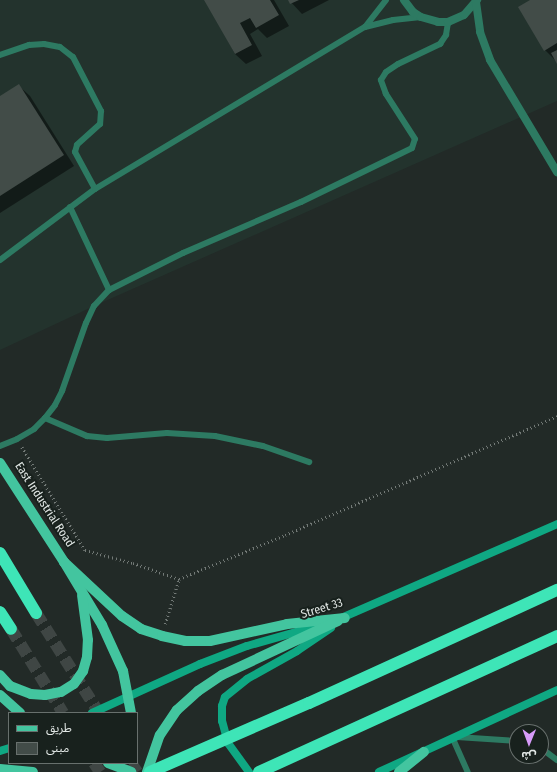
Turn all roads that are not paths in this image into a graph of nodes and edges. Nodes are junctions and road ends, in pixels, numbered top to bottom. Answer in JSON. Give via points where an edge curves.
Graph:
{"nodes":[{"id":1,"x":386,"y":0,"type":"edge"},
{"id":2,"x":404,"y":0,"type":"edge"},
{"id":3,"x":477,"y":1,"type":"edge"},
{"id":4,"x":421,"y":17,"type":"junction"},
{"id":5,"x":448,"y":22,"type":"junction"},
{"id":6,"x":365,"y":27,"type":"junction"},
{"id":7,"x":0,"y":56,"type":"edge"},
{"id":8,"x":557,"y":172,"type":"edge"},
{"id":9,"x":95,"y":189,"type":"junction"},
{"id":10,"x":70,"y":207,"type":"junction"},
{"id":11,"x":0,"y":260,"type":"edge"},
{"id":12,"x":109,"y":290,"type":"junction"},
{"id":13,"x":45,"y":418,"type":"junction"},
{"id":14,"x":0,"y":446,"type":"edge"},
{"id":15,"x":309,"y":462,"type":"dead end"},
{"id":16,"x":0,"y":463,"type":"edge"},
{"id":17,"x":557,"y":524,"type":"edge"},
{"id":18,"x":0,"y":553,"type":"edge"},
{"id":19,"x":64,"y":562,"type":"junction"},
{"id":20,"x":80,"y":587,"type":"junction"},
{"id":21,"x":557,"y":590,"type":"edge"},
{"id":22,"x":0,"y":612,"type":"edge"},
{"id":23,"x":36,"y":613,"type":"tunnel mouth"},
{"id":24,"x":345,"y":618,"type":"junction"},
{"id":25,"x":11,"y":629,"type":"tunnel mouth"},
{"id":26,"x":557,"y":636,"type":"edge"},
{"id":27,"x":0,"y":675,"type":"edge"},
{"id":28,"x":557,"y":690,"type":"edge"},
{"id":29,"x":0,"y":695,"type":"edge"},
{"id":30,"x":130,"y":697,"type":"junction"},
{"id":31,"x":19,"y":712,"type":"edge"},
{"id":32,"x":94,"y":712,"type":"edge"},
{"id":33,"x":132,"y":712,"type":"edge"},
{"id":34,"x":455,"y":738,"type":"junction"},
{"id":35,"x":509,"y":741,"type":"edge"},
{"id":36,"x":424,"y":752,"type":"junction"},
{"id":37,"x":111,"y":764,"type":"edge"},
{"id":38,"x":0,"y":770,"type":"edge"},
{"id":39,"x":33,"y":772,"type":"edge"},
{"id":40,"x":131,"y":772,"type":"edge"},
{"id":41,"x":148,"y":772,"type":"edge"},
{"id":42,"x":249,"y":772,"type":"edge"},
{"id":43,"x":259,"y":772,"type":"edge"},
{"id":44,"x":379,"y":772,"type":"edge"},
{"id":45,"x":399,"y":772,"type":"edge"},
{"id":46,"x":468,"y":772,"type":"edge"}],
"edges":[{"from":1,"to":6,"type":"lane"},
{"from":2,"to":4,"type":"street","via":[[413,12]]},
{"from":3,"to":5,"type":"street","via":[[464,15]]},
{"from":3,"to":8,"type":"street","via":[[480,32],[490,60]]},
{"from":4,"to":5,"type":"street"},
{"from":4,"to":6,"type":"lane"},
{"from":5,"to":12,"type":"lane","via":[[446,34],[440,44],[398,64],[386,72],[381,80],[386,94],[415,139],[412,148]]},
{"from":6,"to":9,"type":"lane"},
{"from":7,"to":9,"type":"lane","via":[[29,45],[44,44],[60,47],[73,57],[101,111],[100,124],[77,145],[76,149],[76,156]]},
{"from":9,"to":10,"type":"lane"},
{"from":10,"to":11,"type":"lane"},
{"from":10,"to":12,"type":"lane"},
{"from":12,"to":13,"type":"lane","via":[[91,312],[62,391]]},
{"from":13,"to":14,"type":"lane","via":[[34,429]]},
{"from":13,"to":15,"type":"lane","via":[[77,433],[97,438],[167,432],[215,436],[263,446]]},
{"from":16,"to":19,"type":"main road","name":"East Industrial Road"},
{"from":17,"to":24,"type":"street","name":"Street 33"},
{"from":18,"to":23,"type":"highway"},
{"from":19,"to":20,"type":"main road"},
{"from":19,"to":24,"type":"main road","via":[[122,616],[141,629],[162,636],[210,641],[287,624]]},
{"from":20,"to":27,"type":"main road","via":[[88,640],[87,657],[74,684],[61,692],[31,694],[10,686]]},
{"from":20,"to":30,"type":"main road","via":[[116,652]]},
{"from":21,"to":41,"type":"highway","via":[[309,703]]},
{"from":22,"to":25,"type":"highway"},
{"from":24,"to":30,"type":"street","name":"Street 33","via":[[247,646],[200,664]]},
{"from":24,"to":41,"type":"main road","via":[[222,676],[198,691],[178,710],[160,735]]},
{"from":24,"to":42,"type":"street","via":[[298,651],[247,679],[225,697],[222,721],[228,743]]},
{"from":26,"to":43,"type":"highway"},
{"from":28,"to":34,"type":"street"},
{"from":29,"to":31,"type":"main road"},
{"from":30,"to":32,"type":"street","name":"Street 33"},
{"from":30,"to":33,"type":"main road"},
{"from":34,"to":35,"type":"lane"},
{"from":34,"to":36,"type":"street"},
{"from":34,"to":46,"type":"lane"},
{"from":36,"to":44,"type":"street"},
{"from":36,"to":45,"type":"main road"},
{"from":37,"to":40,"type":"main road"},
{"from":38,"to":39,"type":"main road"}]}
